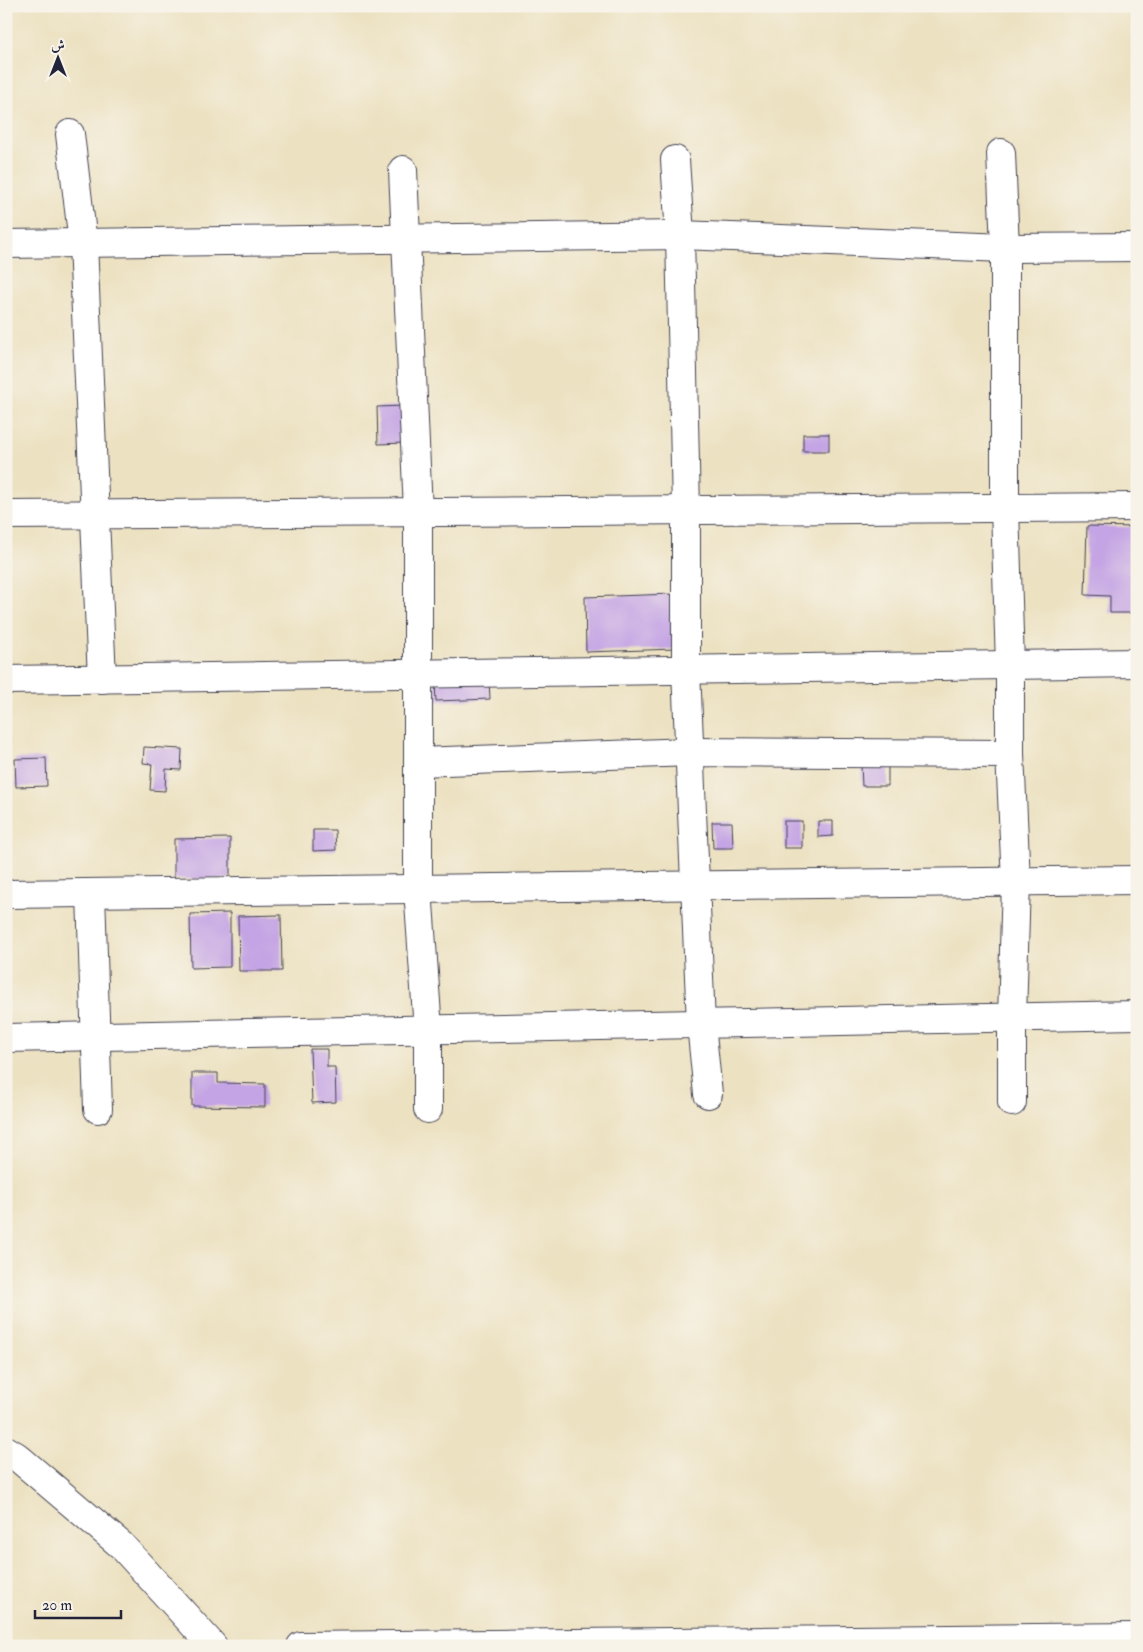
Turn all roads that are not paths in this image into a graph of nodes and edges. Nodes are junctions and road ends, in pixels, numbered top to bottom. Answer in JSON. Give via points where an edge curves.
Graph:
{"nodes":[{"id":1,"x":70,"y":134,"type":"dead end"},
{"id":2,"x":1001,"y":153,"type":"dead end"},
{"id":3,"x":675,"y":160,"type":"dead end"},
{"id":4,"x":403,"y":170,"type":"dead end"},
{"id":5,"x":680,"y":235,"type":"junction"},
{"id":6,"x":406,"y":239,"type":"junction"},
{"id":7,"x":83,"y":243,"type":"junction"},
{"id":8,"x":6,"y":244,"type":"edge"},
{"id":9,"x":1137,"y":247,"type":"edge"},
{"id":10,"x":1005,"y":248,"type":"junction"},
{"id":11,"x":1137,"y":507,"type":"edge"},
{"id":12,"x":1005,"y":508,"type":"junction"},
{"id":13,"x":686,"y":510,"type":"junction"},
{"id":14,"x":418,"y":512,"type":"junction"},
{"id":15,"x":94,"y":514,"type":"junction"},
{"id":16,"x":6,"y":515,"type":"edge"},
{"id":17,"x":1137,"y":663,"type":"edge"},
{"id":18,"x":1010,"y":665,"type":"junction"},
{"id":19,"x":686,"y":670,"type":"junction"},
{"id":20,"x":418,"y":674,"type":"junction"},
{"id":21,"x":102,"y":678,"type":"junction"},
{"id":22,"x":6,"y":680,"type":"edge"},
{"id":23,"x":690,"y":752,"type":"junction"},
{"id":24,"x":1010,"y":754,"type":"junction"},
{"id":25,"x":418,"y":762,"type":"junction"},
{"id":26,"x":1137,"y":880,"type":"edge"},
{"id":27,"x":1016,"y":881,"type":"junction"},
{"id":28,"x":695,"y":885,"type":"junction"},
{"id":29,"x":418,"y":889,"type":"junction"},
{"id":30,"x":92,"y":893,"type":"junction"},
{"id":31,"x":6,"y":894,"type":"edge"},
{"id":32,"x":1137,"y":1015,"type":"edge"},
{"id":33,"x":1012,"y":1018,"type":"junction"},
{"id":34,"x":701,"y":1024,"type":"junction"},
{"id":35,"x":428,"y":1030,"type":"junction"},
{"id":36,"x":95,"y":1036,"type":"junction"},
{"id":37,"x":6,"y":1038,"type":"edge"},
{"id":38,"x":708,"y":1094,"type":"dead end"},
{"id":39,"x":1012,"y":1102,"type":"dead end"},
{"id":40,"x":98,"y":1109,"type":"dead end"},
{"id":41,"x":428,"y":1109,"type":"dead end"},
{"id":42,"x":6,"y":1450,"type":"edge"},
{"id":43,"x":1137,"y":1637,"type":"edge"},
{"id":44,"x":213,"y":1646,"type":"edge"},
{"id":45,"x":300,"y":1646,"type":"edge"}],
"edges":[{"from":1,"to":7,"type":"street"},
{"from":2,"to":10,"type":"street"},
{"from":3,"to":5,"type":"street"},
{"from":4,"to":6,"type":"street"},
{"from":5,"to":6,"type":"street"},
{"from":5,"to":10,"type":"street"},
{"from":5,"to":13,"type":"street"},
{"from":6,"to":7,"type":"street"},
{"from":6,"to":14,"type":"street"},
{"from":7,"to":8,"type":"street"},
{"from":7,"to":15,"type":"street"},
{"from":9,"to":10,"type":"street"},
{"from":10,"to":12,"type":"street"},
{"from":11,"to":12,"type":"street"},
{"from":12,"to":13,"type":"street"},
{"from":12,"to":18,"type":"street"},
{"from":13,"to":14,"type":"street"},
{"from":13,"to":19,"type":"street"},
{"from":14,"to":15,"type":"street"},
{"from":14,"to":20,"type":"street"},
{"from":15,"to":16,"type":"street"},
{"from":15,"to":21,"type":"street"},
{"from":17,"to":18,"type":"street"},
{"from":18,"to":19,"type":"street"},
{"from":18,"to":24,"type":"street"},
{"from":19,"to":20,"type":"street"},
{"from":19,"to":23,"type":"street"},
{"from":20,"to":21,"type":"street"},
{"from":20,"to":25,"type":"street"},
{"from":21,"to":22,"type":"street"},
{"from":23,"to":24,"type":"street"},
{"from":23,"to":25,"type":"street"},
{"from":23,"to":28,"type":"street"},
{"from":24,"to":27,"type":"street"},
{"from":25,"to":29,"type":"street"},
{"from":26,"to":27,"type":"street"},
{"from":27,"to":28,"type":"street"},
{"from":27,"to":33,"type":"street"},
{"from":28,"to":29,"type":"street"},
{"from":28,"to":34,"type":"street"},
{"from":29,"to":30,"type":"street"},
{"from":29,"to":35,"type":"street"},
{"from":30,"to":31,"type":"street"},
{"from":30,"to":36,"type":"street"},
{"from":32,"to":33,"type":"street"},
{"from":33,"to":34,"type":"street"},
{"from":33,"to":39,"type":"street"},
{"from":34,"to":35,"type":"street"},
{"from":34,"to":38,"type":"street"},
{"from":35,"to":36,"type":"street"},
{"from":35,"to":41,"type":"street"},
{"from":36,"to":37,"type":"street"},
{"from":36,"to":40,"type":"street"},
{"from":42,"to":44,"type":"street","via":[[121,1545]]},
{"from":43,"to":45,"type":"street"}]}
